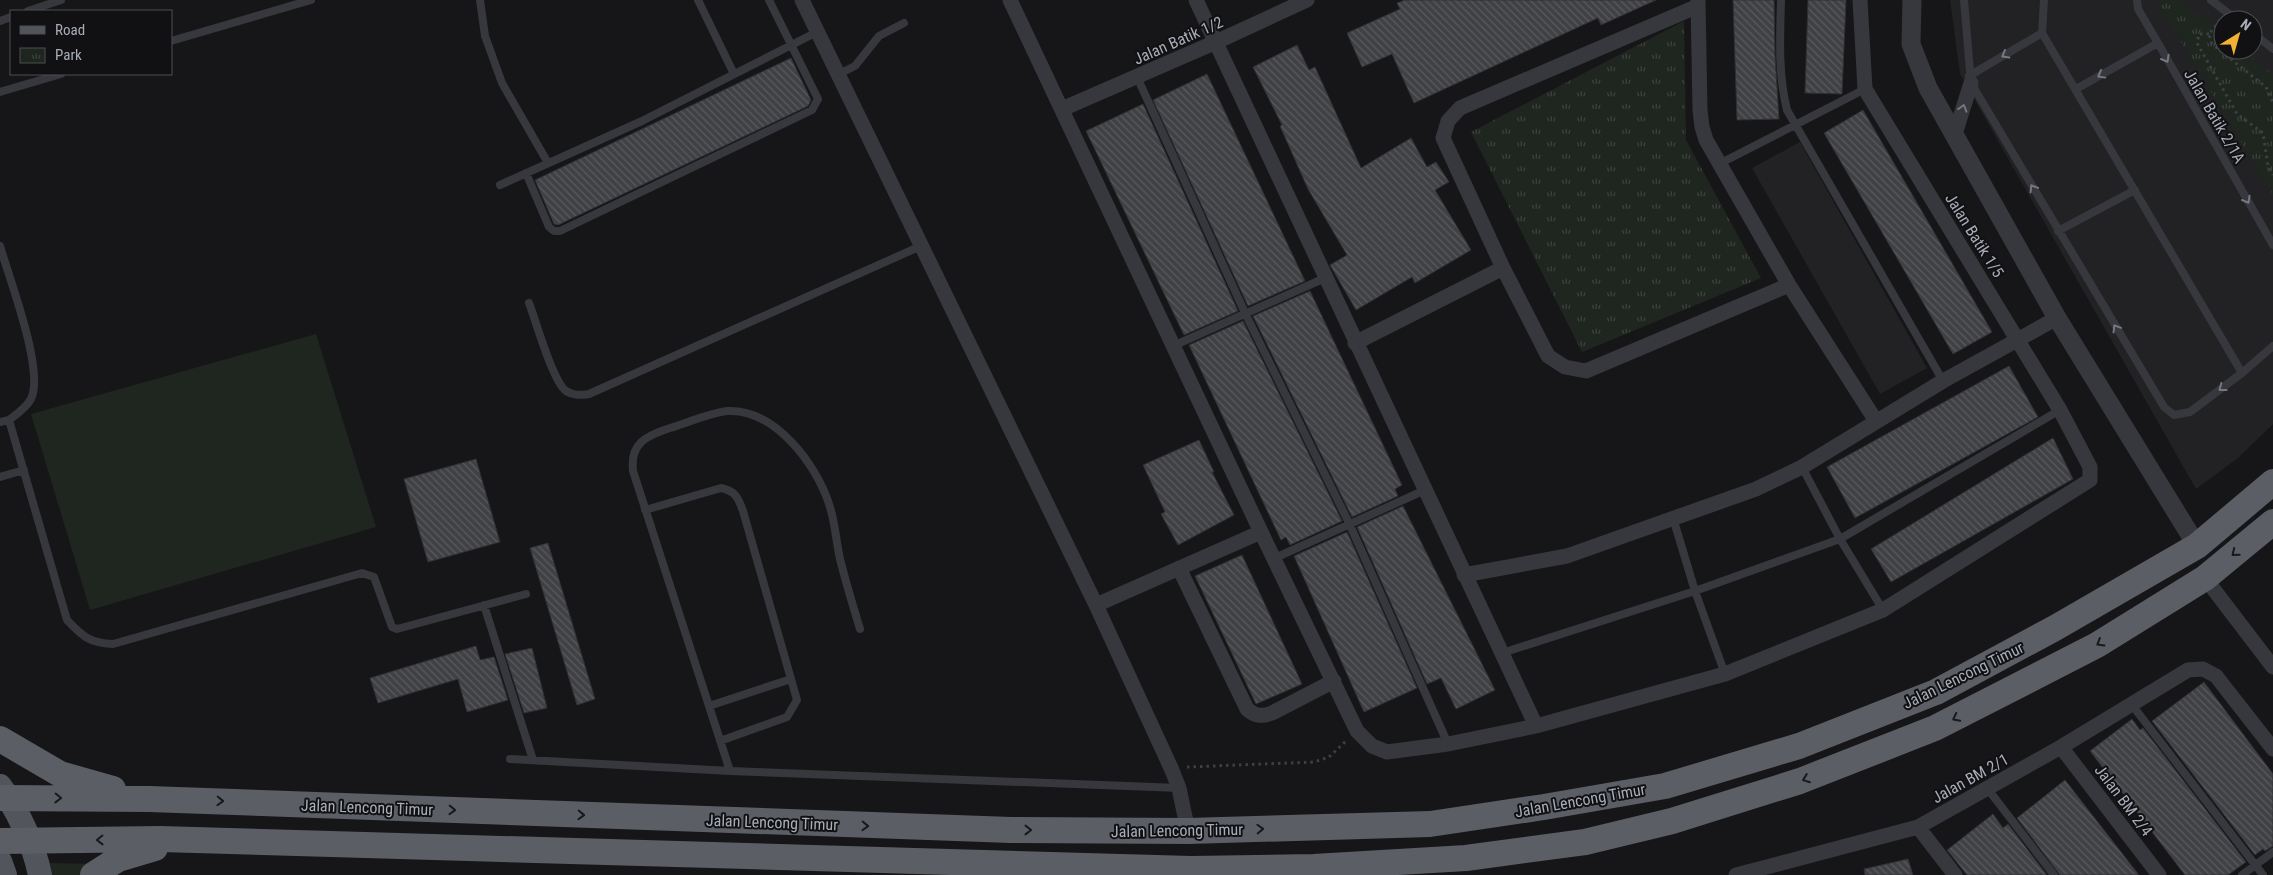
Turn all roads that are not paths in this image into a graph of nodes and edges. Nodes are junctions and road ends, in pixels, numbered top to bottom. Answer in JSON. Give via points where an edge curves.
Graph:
{"nodes":[{"id":1,"x":61,"y":0,"type":"edge"},
{"id":2,"x":311,"y":0,"type":"edge"},
{"id":3,"x":480,"y":0,"type":"edge"},
{"id":4,"x":698,"y":0,"type":"edge"},
{"id":5,"x":769,"y":0,"type":"edge"},
{"id":6,"x":802,"y":0,"type":"edge"},
{"id":7,"x":1010,"y":0,"type":"edge"},
{"id":8,"x":1196,"y":0,"type":"edge"},
{"id":9,"x":1307,"y":0,"type":"edge"},
{"id":10,"x":1781,"y":0,"type":"edge"},
{"id":11,"x":1860,"y":0,"type":"edge"},
{"id":12,"x":1912,"y":0,"type":"edge"},
{"id":13,"x":1964,"y":0,"type":"edge"},
{"id":14,"x":2044,"y":0,"type":"edge"},
{"id":15,"x":2137,"y":0,"type":"edge"},
{"id":16,"x":2211,"y":0,"type":"edge"},
{"id":17,"x":1698,"y":3,"type":"edge"},
{"id":18,"x":31,"y":10,"type":"edge"},
{"id":19,"x":2224,"y":10,"type":"edge"},
{"id":20,"x":904,"y":23,"type":"dead end"},
{"id":21,"x":817,"y":32,"type":"junction"},
{"id":22,"x":2042,"y":33,"type":"junction"},
{"id":23,"x":172,"y":41,"type":"edge"},
{"id":24,"x":2263,"y":41,"type":"edge"},
{"id":25,"x":1216,"y":42,"type":"junction"},
{"id":26,"x":2158,"y":43,"type":"junction"},
{"id":27,"x":791,"y":45,"type":"junction"},
{"id":28,"x":2273,"y":49,"type":"edge"},
{"id":29,"x":734,"y":74,"type":"junction"},
{"id":30,"x":839,"y":74,"type":"junction"},
{"id":31,"x":58,"y":75,"type":"edge"},
{"id":32,"x":1137,"y":77,"type":"junction"},
{"id":33,"x":1970,"y":79,"type":"junction"},
{"id":34,"x":1865,"y":89,"type":"junction"},
{"id":35,"x":2076,"y":89,"type":"junction"},
{"id":36,"x":0,"y":92,"type":"edge"},
{"id":37,"x":1062,"y":109,"type":"junction"},
{"id":38,"x":1794,"y":125,"type":"junction"},
{"id":39,"x":1955,"y":134,"type":"junction"},
{"id":40,"x":548,"y":163,"type":"junction"},
{"id":41,"x":1719,"y":164,"type":"junction"},
{"id":42,"x":526,"y":173,"type":"junction"},
{"id":43,"x":500,"y":185,"type":"dead end"},
{"id":44,"x":2136,"y":190,"type":"junction"},
{"id":45,"x":2058,"y":231,"type":"junction"},
{"id":46,"x":2273,"y":245,"type":"edge"},
{"id":47,"x":0,"y":246,"type":"edge"},
{"id":48,"x":921,"y":246,"type":"junction"},
{"id":49,"x":1503,"y":268,"type":"junction"},
{"id":50,"x":1325,"y":278,"type":"junction"},
{"id":51,"x":1789,"y":285,"type":"junction"},
{"id":52,"x":529,"y":303,"type":"dead end"},
{"id":53,"x":1246,"y":315,"type":"junction"},
{"id":54,"x":2057,"y":318,"type":"junction"},
{"id":55,"x":2019,"y":340,"type":"junction"},
{"id":56,"x":1355,"y":343,"type":"junction"},
{"id":57,"x":1174,"y":346,"type":"junction"},
{"id":58,"x":2273,"y":346,"type":"edge"},
{"id":59,"x":2242,"y":373,"type":"junction"},
{"id":60,"x":1943,"y":381,"type":"junction"},
{"id":61,"x":2060,"y":410,"type":"junction"},
{"id":62,"x":9,"y":420,"type":"junction"},
{"id":63,"x":1876,"y":421,"type":"junction"},
{"id":64,"x":0,"y":422,"type":"edge"},
{"id":65,"x":1802,"y":467,"type":"junction"},
{"id":66,"x":24,"y":470,"type":"junction"},
{"id":67,"x":0,"y":478,"type":"edge"},
{"id":68,"x":2273,"y":482,"type":"edge"},
{"id":69,"x":1425,"y":490,"type":"junction"},
{"id":70,"x":645,"y":510,"type":"junction"},
{"id":71,"x":1673,"y":518,"type":"junction"},
{"id":72,"x":2273,"y":522,"type":"edge"},
{"id":73,"x":1349,"y":523,"type":"junction"},
{"id":74,"x":1261,"y":532,"type":"junction"},
{"id":75,"x":1840,"y":539,"type":"junction"},
{"id":76,"x":2197,"y":546,"type":"junction"},
{"id":77,"x":1275,"y":558,"type":"junction"},
{"id":78,"x":1179,"y":568,"type":"junction"},
{"id":79,"x":1464,"y":575,"type":"junction"},
{"id":80,"x":2205,"y":578,"type":"junction"},
{"id":81,"x":1695,"y":591,"type":"junction"},
{"id":82,"x":526,"y":594,"type":"dead end"},
{"id":83,"x":484,"y":605,"type":"junction"},
{"id":84,"x":1096,"y":605,"type":"junction"},
{"id":85,"x":1883,"y":610,"type":"junction"},
{"id":86,"x":860,"y":629,"type":"dead end"},
{"id":87,"x":1502,"y":653,"type":"junction"},
{"id":88,"x":2273,"y":667,"type":"edge"},
{"id":89,"x":1725,"y":674,"type":"junction"},
{"id":90,"x":791,"y":679,"type":"junction"},
{"id":91,"x":1334,"y":681,"type":"junction"},
{"id":92,"x":2132,"y":705,"type":"junction"},
{"id":93,"x":709,"y":706,"type":"junction"},
{"id":94,"x":1536,"y":726,"type":"junction"},
{"id":95,"x":0,"y":739,"type":"edge"},
{"id":96,"x":720,"y":740,"type":"junction"},
{"id":97,"x":1448,"y":744,"type":"junction"},
{"id":98,"x":2061,"y":747,"type":"junction"},
{"id":99,"x":2273,"y":749,"type":"edge"},
{"id":100,"x":510,"y":759,"type":"dead end"},
{"id":101,"x":533,"y":760,"type":"junction"},
{"id":102,"x":730,"y":771,"type":"junction"},
{"id":103,"x":1179,"y":788,"type":"junction"},
{"id":104,"x":1987,"y":788,"type":"junction"},
{"id":105,"x":3,"y":794,"type":"edge"},
{"id":106,"x":149,"y":798,"type":"junction"},
{"id":107,"x":1918,"y":827,"type":"junction"},
{"id":108,"x":1188,"y":831,"type":"junction"},
{"id":109,"x":184,"y":840,"type":"junction"},
{"id":110,"x":0,"y":841,"type":"edge"},
{"id":111,"x":28,"y":841,"type":"junction"},
{"id":112,"x":2273,"y":852,"type":"edge"},
{"id":113,"x":0,"y":862,"type":"edge"},
{"id":114,"x":2256,"y":865,"type":"junction"},
{"id":115,"x":1015,"y":869,"type":"edge"},
{"id":116,"x":5,"y":875,"type":"edge"},
{"id":117,"x":40,"y":875,"type":"edge"},
{"id":118,"x":93,"y":875,"type":"edge"},
{"id":119,"x":1736,"y":875,"type":"edge"},
{"id":120,"x":1955,"y":875,"type":"edge"},
{"id":121,"x":2054,"y":875,"type":"edge"},
{"id":122,"x":2159,"y":875,"type":"edge"},
{"id":123,"x":2242,"y":875,"type":"edge"},
{"id":124,"x":2264,"y":875,"type":"edge"}],
"edges":[{"from":1,"to":18,"type":"lane"},
{"from":2,"to":23,"type":"lane"},
{"from":3,"to":40,"type":"lane","via":[[484,36],[502,83]]},
{"from":4,"to":29,"type":"lane"},
{"from":5,"to":27,"type":"lane"},
{"from":6,"to":21,"type":"street"},
{"from":7,"to":37,"type":"street"},
{"from":8,"to":25,"type":"street"},
{"from":9,"to":25,"type":"street","name":"Jalan Batik 1/2"},
{"from":10,"to":38,"type":"lane","via":[[1781,88]]},
{"from":11,"to":34,"type":"street","name":"Jalan Batik 1/5"},
{"from":12,"to":39,"type":"street","via":[[1912,44],[1928,88]]},
{"from":13,"to":33,"type":"lane"},
{"from":14,"to":22,"type":"lane"},
{"from":15,"to":26,"type":"lane","name":"Jalan Batik 2/1A","via":[[2138,9]]},
{"from":16,"to":19,"type":"lane"},
{"from":17,"to":41,"type":"street","via":[[1702,127]]},
{"from":17,"to":49,"type":"street","via":[[1460,108],[1448,120],[1443,138]]},
{"from":20,"to":30,"type":"lane","via":[[879,36],[855,66]]},
{"from":21,"to":27,"type":"lane"},
{"from":21,"to":30,"type":"street"},
{"from":22,"to":33,"type":"lane","one_way":true},
{"from":22,"to":35,"type":"lane"},
{"from":24,"to":28,"type":"lane"},
{"from":25,"to":32,"type":"street","name":"Jalan Batik 1/2"},
{"from":25,"to":50,"type":"street"},
{"from":26,"to":35,"type":"lane","one_way":true},
{"from":26,"to":46,"type":"lane","name":"Jalan Batik 2/1A","one_way":true},
{"from":27,"to":29,"type":"lane"},
{"from":27,"to":42,"type":"lane","via":[[818,99],[812,110],[581,222],[560,231],[548,227]]},
{"from":29,"to":40,"type":"lane","via":[[642,121]]},
{"from":30,"to":48,"type":"street"},
{"from":31,"to":36,"type":"lane"},
{"from":32,"to":37,"type":"street","name":"Jalan Batik 1/2"},
{"from":32,"to":53,"type":"lane"},
{"from":39,"to":33,"type":"street","one_way":true},
{"from":45,"to":33,"type":"lane","one_way":true},
{"from":34,"to":38,"type":"lane"},
{"from":34,"to":55,"type":"street","name":"Jalan Batik 1/5"},
{"from":35,"to":44,"type":"lane"},
{"from":37,"to":57,"type":"street"},
{"from":38,"to":41,"type":"lane"},
{"from":38,"to":60,"type":"lane"},
{"from":39,"to":54,"type":"street"},
{"from":40,"to":42,"type":"lane"},
{"from":41,"to":51,"type":"street"},
{"from":42,"to":43,"type":"lane"},
{"from":44,"to":45,"type":"lane"},
{"from":44,"to":59,"type":"lane"},
{"from":59,"to":45,"type":"lane","one_way":true,"via":[[2190,412],[2174,416],[2164,407]]},
{"from":47,"to":62,"type":"lane","via":[[32,353],[36,381],[32,398]]},
{"from":48,"to":52,"type":"lane","via":[[589,394],[576,396],[565,391],[556,380]]},
{"from":48,"to":84,"type":"street"},
{"from":49,"to":51,"type":"street","via":[[1548,356],[1565,368],[1586,371]]},
{"from":49,"to":56,"type":"street"},
{"from":50,"to":53,"type":"lane"},
{"from":50,"to":56,"type":"street"},
{"from":51,"to":63,"type":"street"},
{"from":53,"to":57,"type":"lane"},
{"from":53,"to":73,"type":"lane"},
{"from":54,"to":55,"type":"street"},
{"from":54,"to":76,"type":"street"},
{"from":55,"to":60,"type":"street"},
{"from":55,"to":61,"type":"street","name":"Jalan Batik 1/5"},
{"from":56,"to":69,"type":"street"},
{"from":57,"to":74,"type":"street"},
{"from":58,"to":59,"type":"lane"},
{"from":60,"to":63,"type":"street"},
{"from":61,"to":75,"type":"lane"},
{"from":61,"to":85,"type":"street","name":"Jalan Batik 1/5","via":[[2090,466],[2090,480]]},
{"from":62,"to":64,"type":"lane"},
{"from":62,"to":66,"type":"lane"},
{"from":63,"to":65,"type":"street"},
{"from":65,"to":71,"type":"street","via":[[1756,489]]},
{"from":65,"to":75,"type":"lane"},
{"from":66,"to":67,"type":"lane"},
{"from":66,"to":83,"type":"lane","via":[[67,620],[80,634],[95,643],[113,644],[362,573],[374,577],[392,627],[396,629]]},
{"from":68,"to":76,"type":"highway","name":"Jalan Lencong Timur"},
{"from":69,"to":73,"type":"lane"},
{"from":69,"to":79,"type":"street"},
{"from":70,"to":86,"type":"lane","via":[[632,457],[642,440],[728,411],[751,414],[768,422],[789,439],[810,465],[829,503],[840,560]]},
{"from":70,"to":90,"type":"lane","via":[[721,488],[731,490],[738,497]]},
{"from":70,"to":93,"type":"lane"},
{"from":71,"to":79,"type":"street","via":[[1566,556]]},
{"from":71,"to":81,"type":"lane"},
{"from":72,"to":80,"type":"highway","name":"Jalan Lencong Timur","one_way":true},
{"from":73,"to":77,"type":"lane"},
{"from":73,"to":97,"type":"lane"},
{"from":74,"to":77,"type":"street"},
{"from":74,"to":78,"type":"street"},
{"from":75,"to":81,"type":"lane"},
{"from":75,"to":85,"type":"lane"},
{"from":108,"to":76,"type":"highway","name":"Jalan Lencong Timur","one_way":true,"via":[[1430,824],[1665,786],[1799,746],[1936,692]]},
{"from":77,"to":91,"type":"street"},
{"from":78,"to":84,"type":"street"},
{"from":78,"to":91,"type":"street","via":[[1247,709],[1254,716],[1272,713]]},
{"from":79,"to":87,"type":"street"},
{"from":80,"to":88,"type":"street"},
{"from":80,"to":115,"type":"highway","name":"Jalan Lencong Timur","one_way":true,"via":[[2097,645],[1935,728],[1800,781],[1672,821],[1585,842],[1466,858],[1314,867]]},
{"from":81,"to":87,"type":"lane"},
{"from":81,"to":89,"type":"lane"},
{"from":82,"to":83,"type":"lane"},
{"from":83,"to":101,"type":"lane"},
{"from":84,"to":103,"type":"street"},
{"from":85,"to":89,"type":"street"},
{"from":87,"to":94,"type":"street"},
{"from":89,"to":94,"type":"street"},
{"from":90,"to":93,"type":"lane"},
{"from":90,"to":96,"type":"lane","via":[[796,700],[787,717]]},
{"from":91,"to":97,"type":"street","via":[[1358,730],[1372,746],[1387,752]]},
{"from":92,"to":98,"type":"street","name":"Jalan BM 2/1"},
{"from":92,"to":99,"type":"street","name":"Jalan BM 2/1","via":[[2188,670],[2203,669],[2216,676]]},
{"from":92,"to":114,"type":"lane"},
{"from":93,"to":96,"type":"lane"},
{"from":94,"to":97,"type":"street"},
{"from":95,"to":106,"type":"highway","via":[[60,774]]},
{"from":96,"to":102,"type":"lane"},
{"from":98,"to":104,"type":"street","name":"Jalan BM 2/1"},
{"from":98,"to":122,"type":"street","name":"Jalan BM 2/4"},
{"from":100,"to":101,"type":"lane"},
{"from":101,"to":102,"type":"lane"},
{"from":102,"to":103,"type":"lane"},
{"from":103,"to":108,"type":"street"},
{"from":104,"to":107,"type":"street","name":"Jalan BM 2/1"},
{"from":104,"to":121,"type":"lane"},
{"from":105,"to":106,"type":"highway","name":"Jalan Lencong Timur","one_way":true},
{"from":105,"to":111,"type":"main road"},
{"from":106,"to":108,"type":"highway","name":"Jalan Lencong Timur","one_way":true,"via":[[1011,830]]},
{"from":107,"to":119,"type":"street","name":"Jalan BM 2/1"},
{"from":107,"to":120,"type":"street"},
{"from":109,"to":111,"type":"highway","name":"Jalan Lencong Timur","one_way":true},
{"from":109,"to":115,"type":"highway","name":"Jalan Lencong Timur"},
{"from":109,"to":118,"type":"highway","via":[[118,859]]},
{"from":110,"to":111,"type":"highway","name":"Jalan Lencong Timur"},
{"from":111,"to":117,"type":"main road"},
{"from":112,"to":114,"type":"lane"},
{"from":113,"to":116,"type":"main road"},
{"from":114,"to":123,"type":"lane"},
{"from":114,"to":124,"type":"lane"}]}
